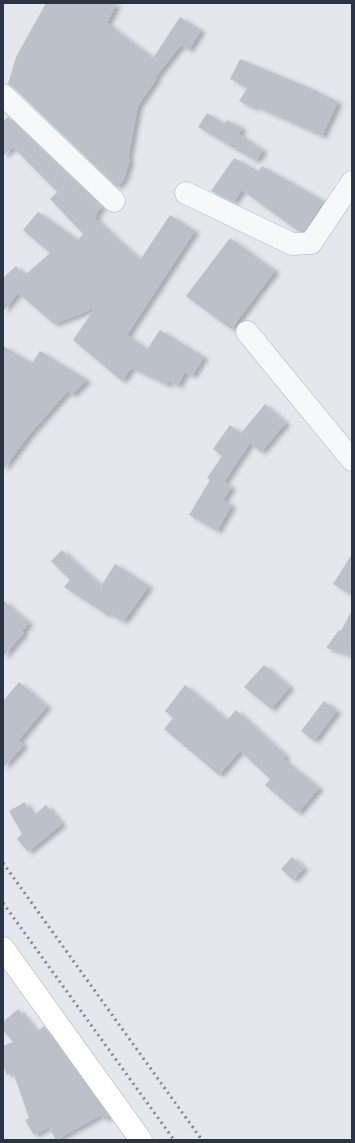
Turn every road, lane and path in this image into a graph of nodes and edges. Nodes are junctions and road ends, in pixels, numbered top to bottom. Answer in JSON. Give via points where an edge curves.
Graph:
{"nodes":[{"id":1,"x":3,"y":95,"type":"edge"},
{"id":2,"x":352,"y":182,"type":"edge"},
{"id":3,"x":186,"y":193,"type":"dead end"},
{"id":4,"x":114,"y":201,"type":"dead end"},
{"id":5,"x":247,"y":332,"type":"dead end"},
{"id":6,"x":352,"y":460,"type":"edge"},
{"id":7,"x":3,"y":948,"type":"edge"},
{"id":8,"x":141,"y":1140,"type":"edge"}],
"edges":[{"from":1,"to":4,"type":"street"},
{"from":2,"to":3,"type":"street","via":[[311,243],[292,244]]},
{"from":5,"to":6,"type":"street"},
{"from":7,"to":8,"type":"street"}]}
